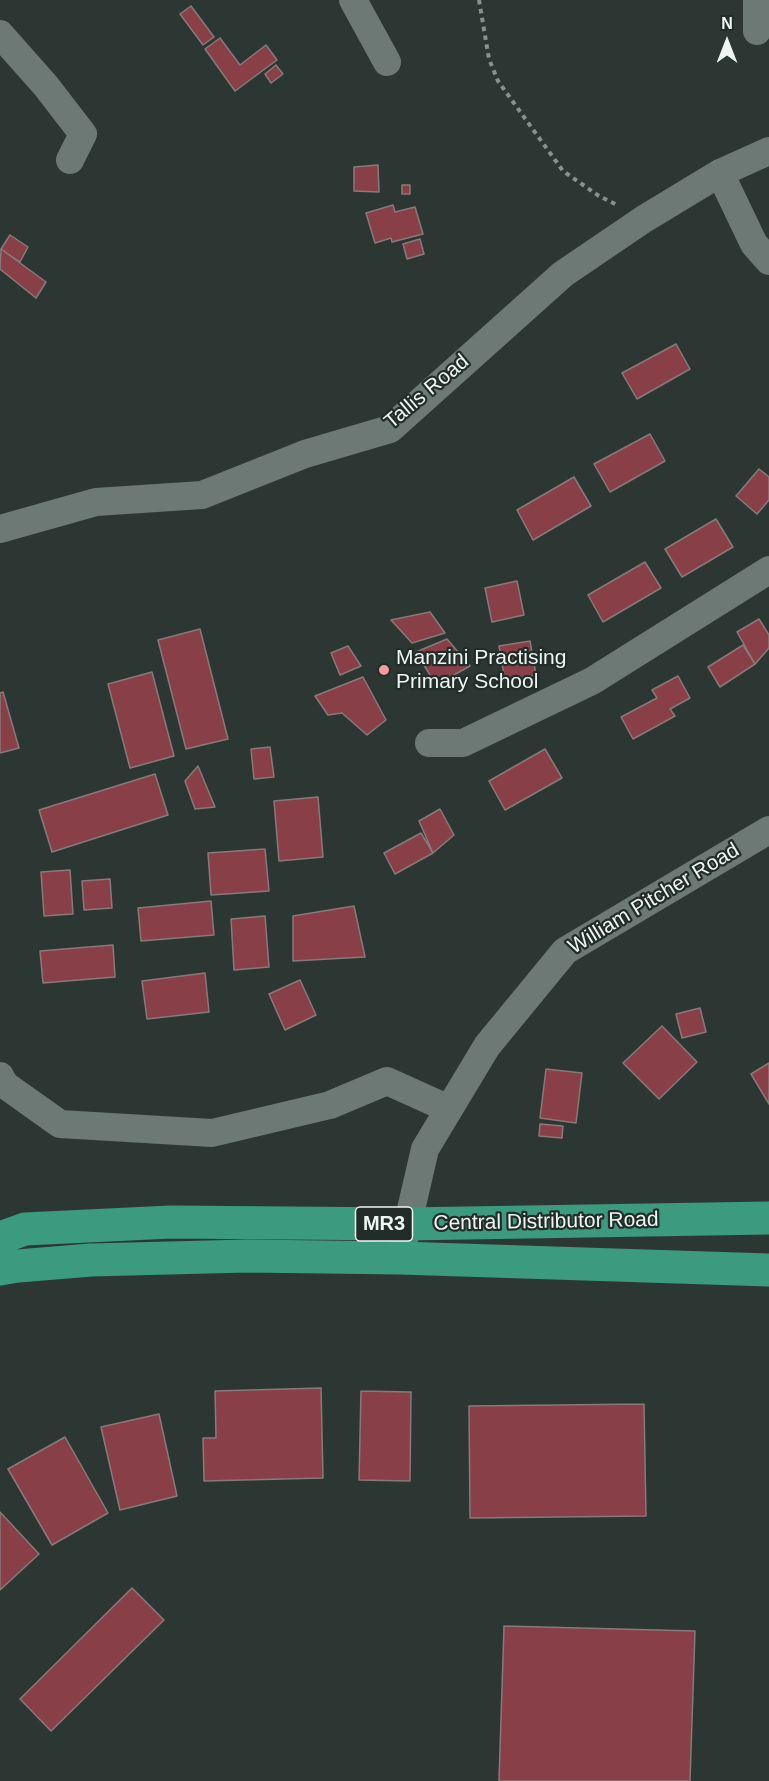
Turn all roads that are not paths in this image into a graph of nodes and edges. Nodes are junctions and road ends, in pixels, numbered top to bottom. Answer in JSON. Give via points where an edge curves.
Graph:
{"nodes":[{"id":1,"x":353,"y":0,"type":"edge"},
{"id":2,"x":757,"y":0,"type":"edge"},
{"id":3,"x":757,"y":31,"type":"dead end"},
{"id":4,"x":0,"y":33,"type":"edge"},
{"id":5,"x":387,"y":62,"type":"dead end"},
{"id":6,"x":769,"y":151,"type":"edge"},
{"id":7,"x":70,"y":160,"type":"dead end"},
{"id":8,"x":720,"y":172,"type":"junction"},
{"id":9,"x":769,"y":261,"type":"edge"},
{"id":10,"x":0,"y":529,"type":"edge"},
{"id":11,"x":769,"y":570,"type":"edge"},
{"id":12,"x":429,"y":743,"type":"dead end"},
{"id":13,"x":769,"y":830,"type":"edge"},
{"id":14,"x":0,"y":1076,"type":"edge"},
{"id":15,"x":449,"y":1110,"type":"junction"},
{"id":16,"x":769,"y":1218,"type":"edge"},
{"id":17,"x":406,"y":1224,"type":"junction"},
{"id":18,"x":0,"y":1238,"type":"edge"},
{"id":19,"x":400,"y":1258,"type":"junction"},
{"id":20,"x":0,"y":1269,"type":"edge"},
{"id":21,"x":764,"y":1272,"type":"edge"}],
"edges":[{"from":1,"to":5,"type":"street"},
{"from":2,"to":3,"type":"street"},
{"from":4,"to":7,"type":"street","via":[[83,134]]},
{"from":6,"to":8,"type":"street","name":"Tallis Road"},
{"from":8,"to":9,"type":"street","via":[[754,244]]},
{"from":8,"to":10,"type":"street","name":"Tallis Road","via":[[564,274],[390,429],[304,454],[202,495],[96,502]]},
{"from":11,"to":12,"type":"street","via":[[592,681],[463,743]]},
{"from":13,"to":15,"type":"street","name":"William Pitcher Road","via":[[565,951],[487,1046]]},
{"from":14,"to":15,"type":"street","via":[[5,1085],[60,1124],[212,1133],[330,1105],[387,1081]]},
{"from":15,"to":17,"type":"street","name":"William Pitcher Road","via":[[425,1149]]},
{"from":16,"to":17,"type":"highway","name":"Central Distributor Road","number":"MR3"},
{"from":17,"to":18,"type":"highway","name":"Central Distributor Road","number":"MR3","via":[[171,1222],[25,1229]]},
{"from":17,"to":19,"type":"street","name":"William Pitcher Road"},
{"from":19,"to":20,"type":"highway","name":"Central Distributor Road","number":"MR3","via":[[247,1256],[103,1260]]},
{"from":19,"to":21,"type":"highway","name":"Central Distributor Road","number":"MR3"}]}
